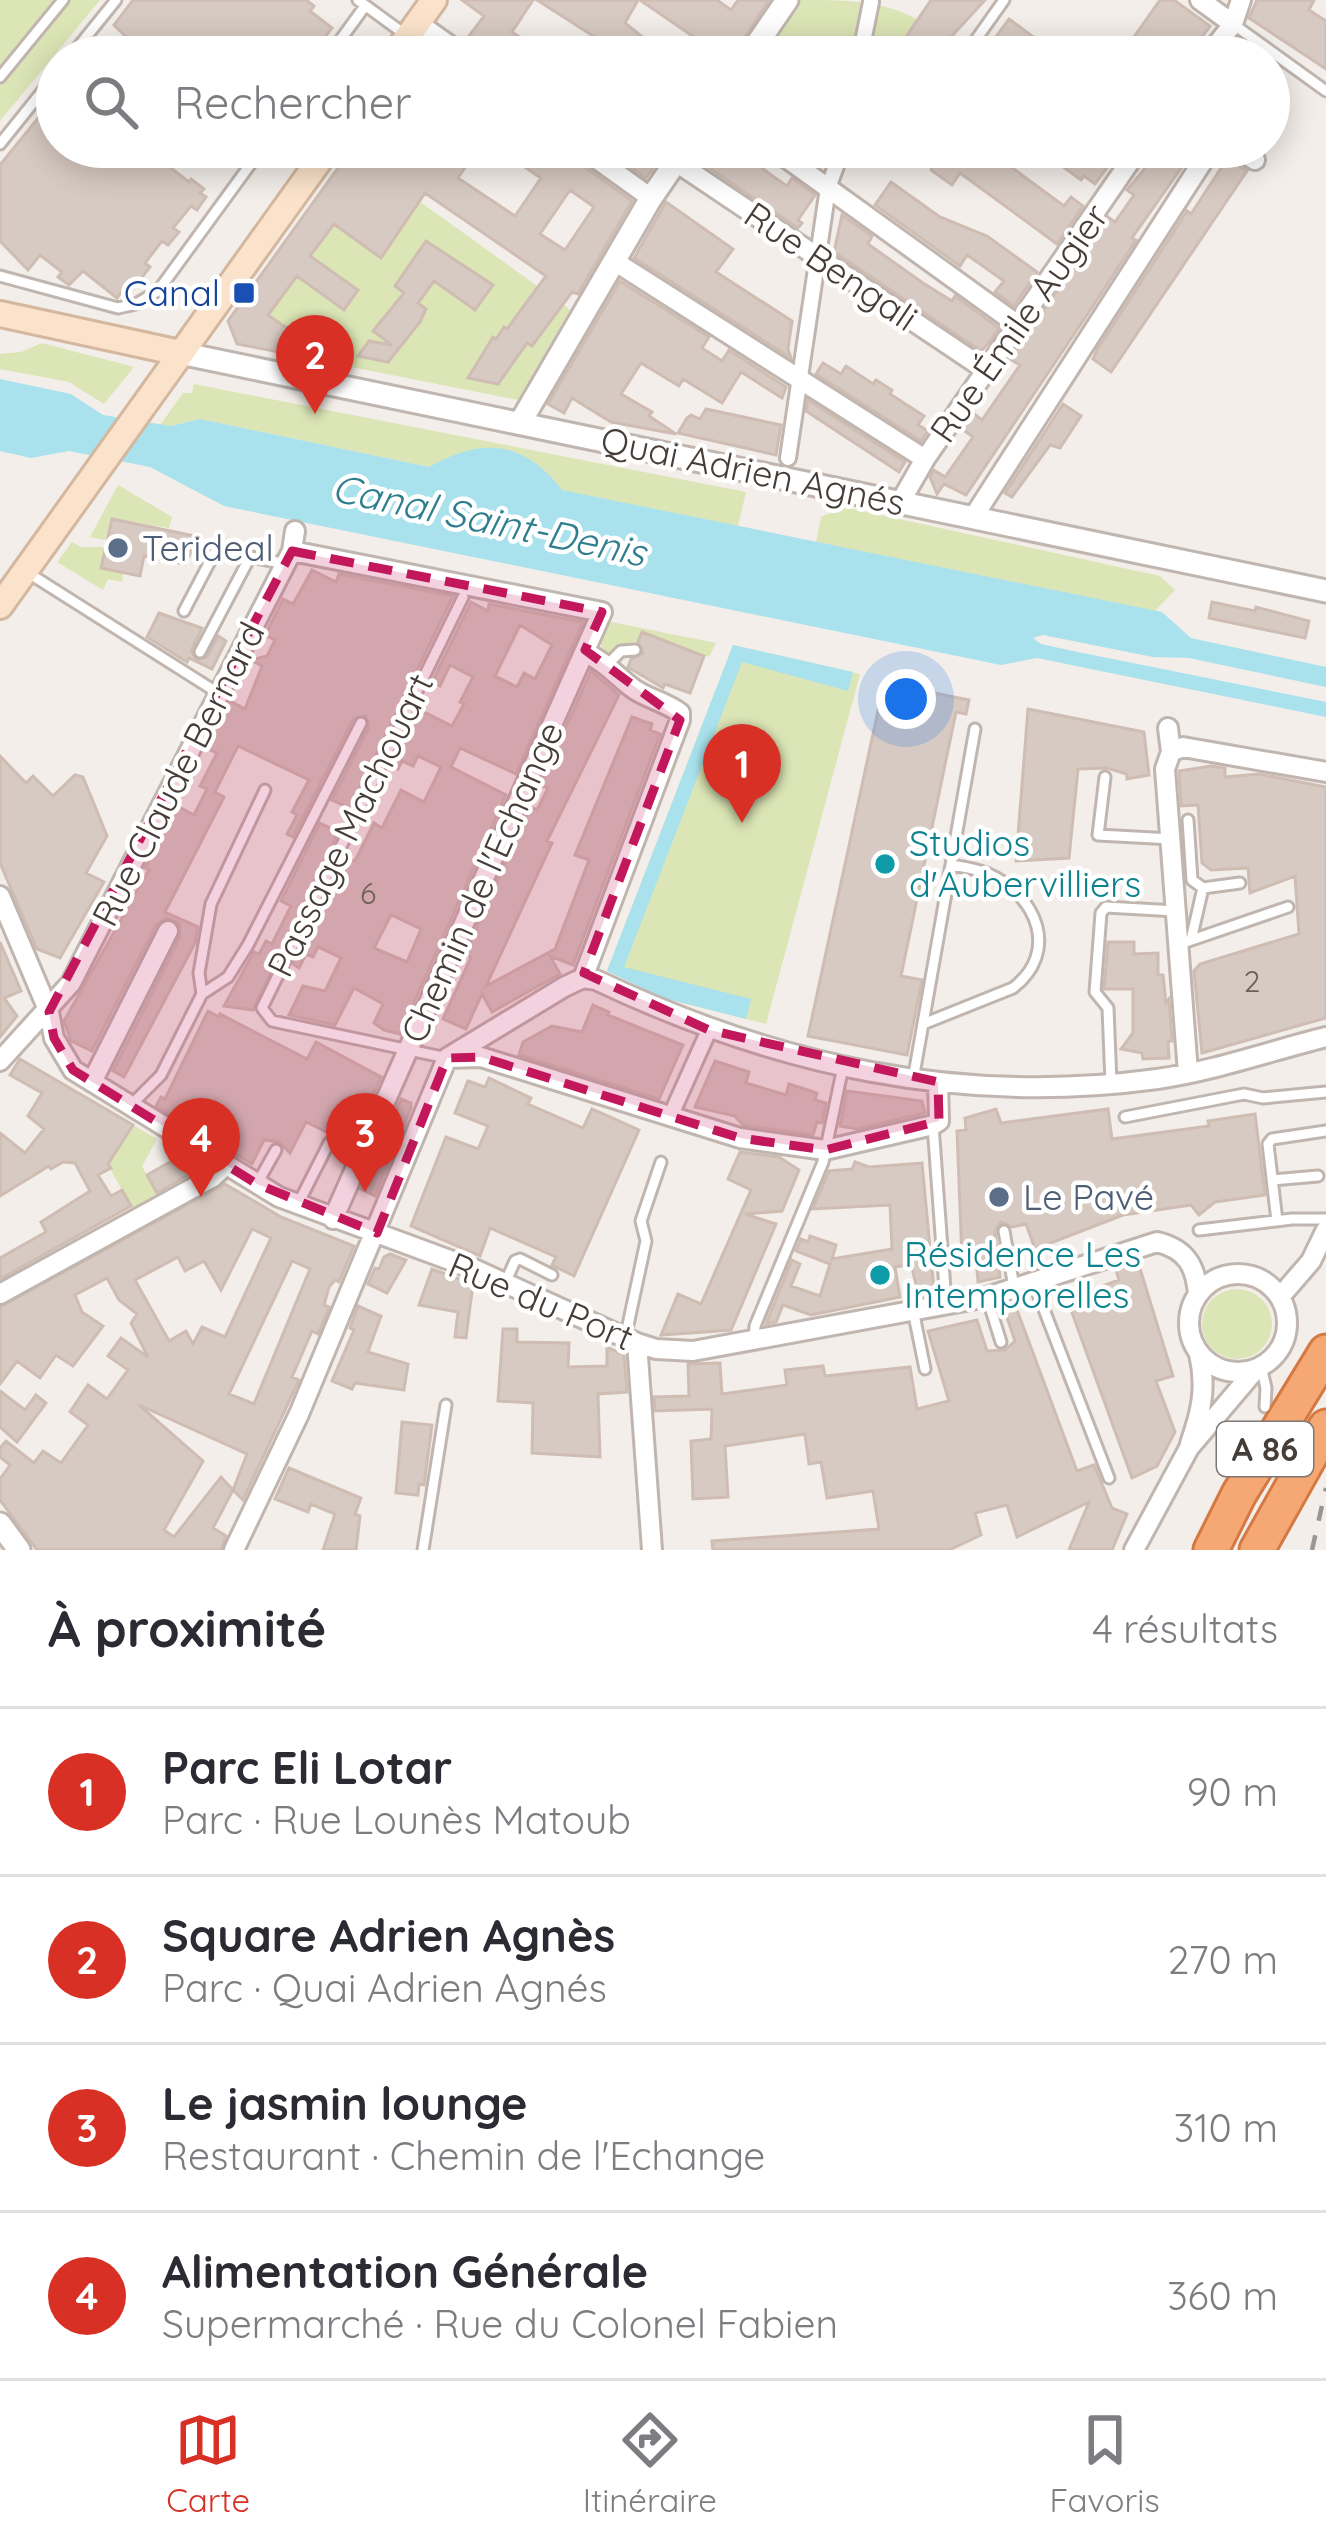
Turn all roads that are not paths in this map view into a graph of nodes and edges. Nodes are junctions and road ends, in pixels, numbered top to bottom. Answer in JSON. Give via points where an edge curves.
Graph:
{"nodes":[{"id":1,"x":63,"y":0,"type":"edge"},
{"id":2,"x":116,"y":0,"type":"edge"},
{"id":3,"x":434,"y":0,"type":"edge"},
{"id":4,"x":787,"y":0,"type":"edge"},
{"id":5,"x":1004,"y":0,"type":"edge"},
{"id":6,"x":1200,"y":0,"type":"edge"},
{"id":7,"x":1241,"y":0,"type":"edge"},
{"id":8,"x":871,"y":2,"type":"edge"},
{"id":9,"x":362,"y":3,"type":"edge"},
{"id":10,"x":1234,"y":24,"type":"junction"},
{"id":11,"x":87,"y":36,"type":"edge"},
{"id":12,"x":341,"y":36,"type":"edge"},
{"id":13,"x":402,"y":36,"type":"edge"},
{"id":14,"x":408,"y":36,"type":"edge"},
{"id":15,"x":762,"y":36,"type":"edge"},
{"id":16,"x":864,"y":36,"type":"edge"},
{"id":17,"x":979,"y":36,"type":"edge"},
{"id":18,"x":1224,"y":36,"type":"edge"},
{"id":19,"x":1250,"y":36,"type":"edge"},
{"id":20,"x":1290,"y":65,"type":"edge"},
{"id":21,"x":0,"y":77,"type":"edge"},
{"id":22,"x":1326,"y":91,"type":"edge"},
{"id":23,"x":36,"y":99,"type":"edge"},
{"id":24,"x":0,"y":144,"type":"edge"},
{"id":25,"x":248,"y":168,"type":"edge"},
{"id":26,"x":314,"y":168,"type":"edge"},
{"id":27,"x":609,"y":168,"type":"edge"},
{"id":28,"x":671,"y":168,"type":"edge"},
{"id":29,"x":700,"y":168,"type":"edge"},
{"id":30,"x":800,"y":168,"type":"edge"},
{"id":31,"x":835,"y":168,"type":"edge"},
{"id":32,"x":1126,"y":168,"type":"edge"},
{"id":33,"x":1198,"y":168,"type":"edge"},
{"id":34,"x":828,"y":188,"type":"junction"},
{"id":35,"x":651,"y":198,"type":"junction"},
{"id":36,"x":820,"y":259,"type":"junction"},
{"id":37,"x":614,"y":261,"type":"junction"},
{"id":38,"x":0,"y":276,"type":"edge"},
{"id":39,"x":0,"y":314,"type":"edge"},
{"id":40,"x":1018,"y":325,"type":"junction"},
{"id":41,"x":180,"y":353,"type":"junction"},
{"id":42,"x":986,"y":370,"type":"junction"},
{"id":43,"x":798,"y":378,"type":"junction"},
{"id":44,"x":520,"y":422,"type":"junction"},
{"id":45,"x":788,"y":458,"type":"dead end"},
{"id":46,"x":925,"y":459,"type":"junction"},
{"id":47,"x":901,"y":501,"type":"junction"},
{"id":48,"x":974,"y":516,"type":"junction"},
{"id":49,"x":291,"y":548,"type":"junction"},
{"id":50,"x":250,"y":557,"type":"junction"},
{"id":51,"x":25,"y":571,"type":"junction"},
{"id":52,"x":1326,"y":591,"type":"edge"},
{"id":53,"x":463,"y":597,"type":"dead end"},
{"id":54,"x":0,"y":606,"type":"edge"},
{"id":55,"x":184,"y":611,"type":"dead end"},
{"id":56,"x":635,"y":650,"type":"dead end"},
{"id":57,"x":200,"y":652,"type":"dead end"},
{"id":58,"x":584,"y":652,"type":"junction"},
{"id":59,"x":608,"y":664,"type":"junction"},
{"id":60,"x":219,"y":694,"type":"junction"},
{"id":61,"x":361,"y":723,"type":"dead end"},
{"id":62,"x":1168,"y":728,"type":"dead end"},
{"id":63,"x":975,"y":729,"type":"dead end"},
{"id":64,"x":1171,"y":752,"type":"junction"},
{"id":65,"x":1326,"y":772,"type":"edge"},
{"id":66,"x":1105,"y":777,"type":"dead end"},
{"id":67,"x":266,"y":790,"type":"dead end"},
{"id":68,"x":1188,"y":820,"type":"dead end"},
{"id":69,"x":1172,"y":839,"type":"junction"},
{"id":70,"x":951,"y":865,"type":"junction"},
{"id":71,"x":1240,"y":883,"type":"dead end"},
{"id":72,"x":1202,"y":888,"type":"junction"},
{"id":73,"x":0,"y":896,"type":"edge"},
{"id":74,"x":1288,"y":907,"type":"dead end"},
{"id":75,"x":1177,"y":911,"type":"junction"},
{"id":76,"x":168,"y":931,"type":"dead end"},
{"id":77,"x":1185,"y":942,"type":"junction"},
{"id":78,"x":590,"y":979,"type":"junction"},
{"id":79,"x":202,"y":994,"type":"junction"},
{"id":80,"x":49,"y":1012,"type":"junction"},
{"id":81,"x":923,"y":1024,"type":"junction"},
{"id":82,"x":709,"y":1030,"type":"junction"},
{"id":83,"x":1326,"y":1037,"type":"edge"},
{"id":84,"x":406,"y":1051,"type":"junction"},
{"id":85,"x":449,"y":1055,"type":"junction"},
{"id":86,"x":0,"y":1061,"type":"edge"},
{"id":87,"x":843,"y":1067,"type":"junction"},
{"id":88,"x":1188,"y":1073,"type":"junction"},
{"id":89,"x":913,"y":1080,"type":"junction"},
{"id":90,"x":92,"y":1082,"type":"junction"},
{"id":91,"x":938,"y":1082,"type":"junction"},
{"id":92,"x":1111,"y":1083,"type":"junction"},
{"id":93,"x":1326,"y":1092,"type":"edge"},
{"id":94,"x":131,"y":1106,"type":"junction"},
{"id":95,"x":670,"y":1117,"type":"junction"},
{"id":96,"x":1125,"y":1117,"type":"dead end"},
{"id":97,"x":933,"y":1125,"type":"junction"},
{"id":98,"x":1326,"y":1132,"type":"edge"},
{"id":99,"x":329,"y":1143,"type":"dead end"},
{"id":100,"x":276,"y":1150,"type":"dead end"},
{"id":101,"x":825,"y":1150,"type":"junction"},
{"id":102,"x":662,"y":1162,"type":"dead end"},
{"id":103,"x":227,"y":1164,"type":"junction"},
{"id":104,"x":1318,"y":1176,"type":"dead end"},
{"id":105,"x":1272,"y":1180,"type":"junction"},
{"id":106,"x":257,"y":1184,"type":"junction"},
{"id":107,"x":297,"y":1204,"type":"junction"},
{"id":108,"x":333,"y":1219,"type":"junction"},
{"id":109,"x":1326,"y":1219,"type":"edge"},
{"id":110,"x":1276,"y":1221,"type":"junction"},
{"id":111,"x":1199,"y":1230,"type":"dead end"},
{"id":112,"x":1326,"y":1230,"type":"edge"},
{"id":113,"x":1004,"y":1231,"type":"dead end"},
{"id":114,"x":377,"y":1232,"type":"junction"},
{"id":115,"x":552,"y":1275,"type":"dead end"},
{"id":116,"x":505,"y":1284,"type":"junction"},
{"id":117,"x":1023,"y":1284,"type":"junction"},
{"id":118,"x":0,"y":1294,"type":"edge"},
{"id":119,"x":1198,"y":1295,"type":"junction"},
{"id":120,"x":987,"y":1297,"type":"junction"},
{"id":121,"x":1280,"y":1297,"type":"junction"},
{"id":122,"x":946,"y":1303,"type":"junction"},
{"id":123,"x":914,"y":1310,"type":"junction"},
{"id":124,"x":631,"y":1341,"type":"junction"},
{"id":125,"x":754,"y":1341,"type":"junction"},
{"id":126,"x":1001,"y":1342,"type":"dead end"},
{"id":127,"x":1326,"y":1352,"type":"edge"},
{"id":128,"x":1199,"y":1354,"type":"junction"},
{"id":129,"x":1258,"y":1368,"type":"junction"},
{"id":130,"x":925,"y":1369,"type":"dead end"},
{"id":131,"x":446,"y":1405,"type":"dead end"},
{"id":132,"x":1264,"y":1407,"type":"dead end"},
{"id":133,"x":1326,"y":1427,"type":"edge"},
{"id":134,"x":1189,"y":1448,"type":"junction"},
{"id":135,"x":1109,"y":1478,"type":"dead end"},
{"id":136,"x":0,"y":1524,"type":"edge"},
{"id":137,"x":20,"y":1550,"type":"edge"},
{"id":138,"x":234,"y":1550,"type":"edge"},
{"id":139,"x":423,"y":1550,"type":"edge"},
{"id":140,"x":652,"y":1550,"type":"edge"},
{"id":141,"x":1134,"y":1550,"type":"edge"},
{"id":142,"x":1211,"y":1550,"type":"edge"},
{"id":143,"x":1257,"y":1550,"type":"edge"}],
"edges":[{"from":1,"to":21,"type":"lane"},
{"from":2,"to":11,"type":"lane"},
{"from":3,"to":14,"type":"main road"},
{"from":4,"to":15,"type":"street"},
{"from":5,"to":17,"type":"lane"},
{"from":6,"to":10,"type":"street"},
{"from":7,"to":10,"type":"street"},
{"from":8,"to":16,"type":"street"},
{"from":9,"to":12,"type":"lane"},
{"from":9,"to":13,"type":"lane"},
{"from":10,"to":18,"type":"street"},
{"from":10,"to":19,"type":"lane"},
{"from":20,"to":22,"type":"lane"},
{"from":23,"to":24,"type":"lane"},
{"from":25,"to":38,"type":"lane","via":[[158,291],[136,304],[118,308]]},
{"from":26,"to":41,"type":"main road"},
{"from":27,"to":35,"type":"street"},
{"from":28,"to":35,"type":"street"},
{"from":29,"to":36,"type":"street","name":"Rue Bengali"},
{"from":30,"to":34,"type":"street"},
{"from":31,"to":34,"type":"street"},
{"from":32,"to":40,"type":"street","name":"Rue Émile Augier"},
{"from":33,"to":48,"type":"street"},
{"from":34,"to":36,"type":"street"},
{"from":34,"to":40,"type":"street"},
{"from":35,"to":37,"type":"street"},
{"from":36,"to":42,"type":"street","name":"Rue Bengali"},
{"from":36,"to":43,"type":"street"},
{"from":37,"to":43,"type":"street"},
{"from":37,"to":44,"type":"street"},
{"from":39,"to":41,"type":"main road"},
{"from":40,"to":42,"type":"street","name":"Rue Émile Augier"},
{"from":41,"to":44,"type":"street","name":"Quai Adrien Agnés"},
{"from":41,"to":51,"type":"main road"},
{"from":42,"to":46,"type":"street","name":"Rue Émile Augier"},
{"from":43,"to":45,"type":"street"},
{"from":43,"to":46,"type":"street"},
{"from":44,"to":47,"type":"street","name":"Quai Adrien Agnés"},
{"from":46,"to":47,"type":"street","name":"Rue Émile Augier"},
{"from":47,"to":48,"type":"street","name":"Quai Adrien Agnés"},
{"from":48,"to":52,"type":"street","name":"Quai Adrien Agnés"},
{"from":49,"to":50,"type":"lane"},
{"from":49,"to":58,"type":"street","name":"Chemin de l'Echange","via":[[602,612]]},
{"from":49,"to":60,"type":"street","name":"Rue Claude Bernard"},
{"from":50,"to":55,"type":"lane","via":[[216,550]]},
{"from":50,"to":57,"type":"lane"},
{"from":51,"to":54,"type":"main road"},
{"from":51,"to":60,"type":"lane"},
{"from":53,"to":84,"type":"lane","name":"Passage Machouart","via":[[262,1002],[272,1021]]},
{"from":56,"to":59,"type":"lane"},
{"from":58,"to":59,"type":"street"},
{"from":58,"to":84,"type":"street","name":"Chemin de l'Echange"},
{"from":59,"to":78,"type":"street","via":[[680,720]]},
{"from":60,"to":80,"type":"street","name":"Rue Claude Bernard"},
{"from":61,"to":79,"type":"lane","via":[[248,944],[228,977]]},
{"from":62,"to":64,"type":"street"},
{"from":63,"to":70,"type":"lane"},
{"from":64,"to":65,"type":"street","via":[[1183,747]]},
{"from":64,"to":69,"type":"street","via":[[1165,769]]},
{"from":66,"to":69,"type":"lane","via":[[1097,835]]},
{"from":67,"to":79,"type":"lane","via":[[212,904]]},
{"from":68,"to":72,"type":"lane","via":[[1192,880]]},
{"from":69,"to":75,"type":"street"},
{"from":70,"to":81,"type":"lane"},
{"from":70,"to":81,"type":"lane","via":[[989,874],[1017,892],[1037,924],[1040,956],[1013,988]]},
{"from":71,"to":72,"type":"lane"},
{"from":72,"to":77,"type":"lane"},
{"from":73,"to":80,"type":"street","name":"Rue du Port"},
{"from":74,"to":77,"type":"lane"},
{"from":75,"to":77,"type":"street"},
{"from":75,"to":92,"type":"lane","via":[[1101,913],[1095,992],[1108,1008]]},
{"from":76,"to":90,"type":"street"},
{"from":77,"to":88,"type":"street"},
{"from":78,"to":82,"type":"street"},
{"from":78,"to":85,"type":"street"},
{"from":79,"to":94,"type":"lane","via":[[161,1075]]},
{"from":80,"to":86,"type":"street","name":"Rue Claude Bernard"},
{"from":80,"to":90,"type":"street","name":"Rue du Port","via":[[73,1070]]},
{"from":81,"to":89,"type":"lane"},
{"from":82,"to":87,"type":"street"},
{"from":82,"to":95,"type":"street"},
{"from":83,"to":88,"type":"street"},
{"from":84,"to":85,"type":"lane","name":"Passage Machouart"},
{"from":84,"to":108,"type":"street","name":"Chemin de l'Echange"},
{"from":85,"to":95,"type":"street","via":[[482,1057]]},
{"from":85,"to":114,"type":"street"},
{"from":87,"to":89,"type":"street"},
{"from":87,"to":101,"type":"lane"},
{"from":88,"to":92,"type":"street"},
{"from":89,"to":91,"type":"street"},
{"from":90,"to":94,"type":"street","name":"Rue du Port"},
{"from":91,"to":92,"type":"street"},
{"from":91,"to":97,"type":"street"},
{"from":93,"to":96,"type":"lane","via":[[1244,1094]]},
{"from":94,"to":103,"type":"street","name":"Rue du Port"},
{"from":95,"to":101,"type":"street"},
{"from":97,"to":101,"type":"street"},
{"from":97,"to":122,"type":"lane"},
{"from":98,"to":105,"type":"lane","via":[[1272,1139]]},
{"from":99,"to":107,"type":"lane"},
{"from":100,"to":106,"type":"lane"},
{"from":101,"to":125,"type":"lane"},
{"from":102,"to":124,"type":"lane","via":[[641,1221],[646,1241]]},
{"from":103,"to":106,"type":"street","name":"Rue du Port"},
{"from":103,"to":118,"type":"street"},
{"from":104,"to":105,"type":"lane"},
{"from":105,"to":110,"type":"lane"},
{"from":106,"to":107,"type":"street","name":"Rue du Port"},
{"from":107,"to":108,"type":"street","name":"Rue du Port"},
{"from":108,"to":114,"type":"street","name":"Rue du Port"},
{"from":109,"to":110,"type":"lane"},
{"from":110,"to":111,"type":"lane"},
{"from":112,"to":121,"type":"street"},
{"from":113,"to":117,"type":"lane"},
{"from":114,"to":116,"type":"street","name":"Rue du Port"},
{"from":114,"to":138,"type":"street"},
{"from":115,"to":116,"type":"lane","via":[[520,1259]]},
{"from":116,"to":124,"type":"street","name":"Rue du Port"},
{"from":117,"to":119,"type":"street","name":"Rue du Port","via":[[1157,1242],[1186,1256]]},
{"from":117,"to":120,"type":"street","name":"Rue du Port"},
{"from":117,"to":135,"type":"lane"},
{"from":119,"to":121,"type":"street","via":[[1211,1282],[1249,1275]]},
{"from":119,"to":128,"type":"street","via":[[1189,1314]]},
{"from":120,"to":122,"type":"street","name":"Rue du Port"},
{"from":120,"to":126,"type":"lane"},
{"from":121,"to":129,"type":"street","via":[[1287,1330]]},
{"from":122,"to":123,"type":"street","name":"Rue du Port"},
{"from":123,"to":125,"type":"street","name":"Rue du Port"},
{"from":123,"to":130,"type":"lane"},
{"from":124,"to":125,"type":"street","name":"Rue du Port","via":[[694,1351]]},
{"from":124,"to":140,"type":"street"},
{"from":127,"to":142,"type":"highway","number":"A 86"},
{"from":128,"to":129,"type":"street","via":[[1235,1373]]},
{"from":128,"to":134,"type":"street","via":[[1202,1410]]},
{"from":129,"to":132,"type":"lane"},
{"from":129,"to":134,"type":"street"},
{"from":131,"to":139,"type":"lane"},
{"from":133,"to":143,"type":"highway","number":"A 86"},
{"from":134,"to":141,"type":"street"},
{"from":136,"to":137,"type":"street"}]}
